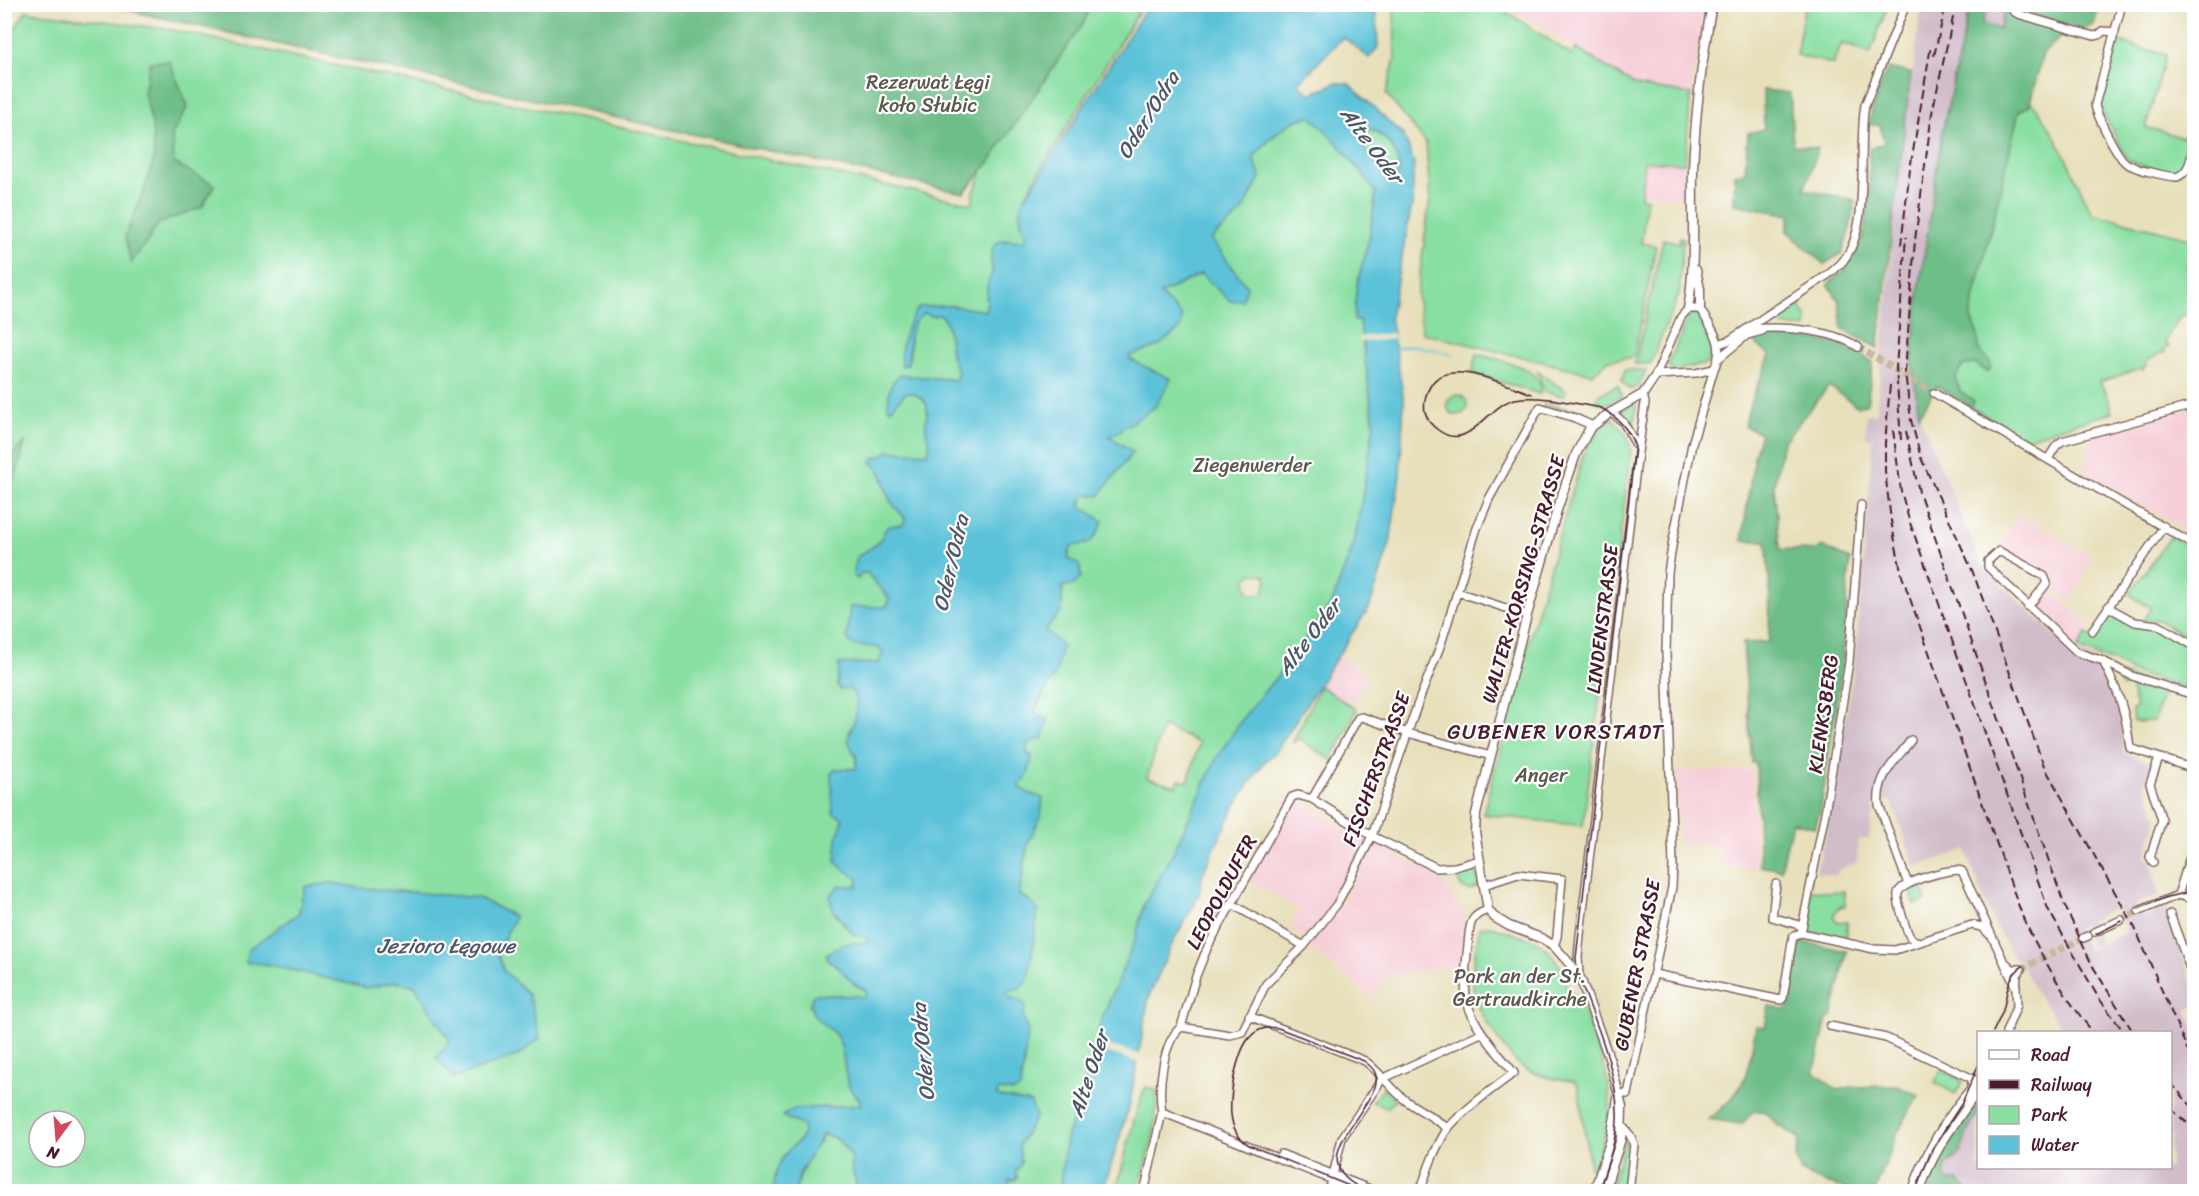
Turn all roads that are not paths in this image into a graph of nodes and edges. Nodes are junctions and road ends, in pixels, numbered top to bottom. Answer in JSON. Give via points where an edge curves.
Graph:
{"nodes":[{"id":1,"x":1712,"y":4,"type":"edge"},
{"id":2,"x":1906,"y":4,"type":"edge"},
{"id":3,"x":2013,"y":4,"type":"edge"},
{"id":4,"x":2122,"y":4,"type":"edge"},
{"id":5,"x":2115,"y":32,"type":"junction"},
{"id":6,"x":2194,"y":144,"type":"edge"},
{"id":7,"x":1693,"y":258,"type":"junction"},
{"id":8,"x":1688,"y":309,"type":"junction"},
{"id":9,"x":1700,"y":309,"type":"junction"},
{"id":10,"x":1747,"y":329,"type":"junction"},
{"id":11,"x":1776,"y":329,"type":"junction"},
{"id":12,"x":1719,"y":344,"type":"junction"},
{"id":13,"x":1858,"y":347,"type":"tunnel mouth"},
{"id":14,"x":1718,"y":359,"type":"junction"},
{"id":15,"x":1714,"y":369,"type":"junction"},
{"id":16,"x":1656,"y":375,"type":"junction"},
{"id":17,"x":1934,"y":393,"type":"tunnel mouth"},
{"id":18,"x":1643,"y":394,"type":"junction"},
{"id":19,"x":2194,"y":405,"type":"edge"},
{"id":20,"x":1611,"y":412,"type":"junction"},
{"id":21,"x":1593,"y":426,"type":"junction"},
{"id":22,"x":1638,"y":452,"type":"junction"},
{"id":23,"x":2048,"y":459,"type":"junction"},
{"id":24,"x":1862,"y":505,"type":"dead end"},
{"id":25,"x":2164,"y":526,"type":"junction"},
{"id":26,"x":2194,"y":545,"type":"edge"},
{"id":27,"x":1457,"y":592,"type":"junction"},
{"id":28,"x":2028,"y":607,"type":"junction"},
{"id":29,"x":2108,"y":607,"type":"junction"},
{"id":30,"x":1527,"y":615,"type":"junction"},
{"id":31,"x":2092,"y":631,"type":"dead end"},
{"id":32,"x":2194,"y":646,"type":"edge"},
{"id":33,"x":2103,"y":661,"type":"junction"},
{"id":34,"x":2194,"y":695,"type":"edge"},
{"id":35,"x":1407,"y":733,"type":"junction"},
{"id":36,"x":1911,"y":740,"type":"dead end"},
{"id":37,"x":1491,"y":756,"type":"junction"},
{"id":38,"x":2159,"y":758,"type":"junction"},
{"id":39,"x":2194,"y":770,"type":"edge"},
{"id":40,"x":1312,"y":799,"type":"junction"},
{"id":41,"x":1372,"y":836,"type":"junction"},
{"id":42,"x":2194,"y":844,"type":"edge"},
{"id":43,"x":1479,"y":860,"type":"junction"},
{"id":44,"x":2153,"y":862,"type":"dead end"},
{"id":45,"x":1776,"y":884,"type":"dead end"},
{"id":46,"x":1908,"y":884,"type":"junction"},
{"id":47,"x":1484,"y":885,"type":"junction"},
{"id":48,"x":2178,"y":895,"type":"junction"},
{"id":49,"x":2194,"y":900,"type":"edge"},
{"id":50,"x":1232,"y":904,"type":"junction"},
{"id":51,"x":1488,"y":910,"type":"junction"},
{"id":52,"x":2139,"y":911,"type":"tunnel mouth"},
{"id":53,"x":2170,"y":914,"type":"dead end"},
{"id":54,"x":2121,"y":920,"type":"tunnel mouth"},
{"id":55,"x":1984,"y":925,"type":"junction"},
{"id":56,"x":1801,"y":929,"type":"junction"},
{"id":57,"x":2089,"y":936,"type":"tunnel mouth"},
{"id":58,"x":1922,"y":942,"type":"junction"},
{"id":59,"x":1304,"y":946,"type":"junction"},
{"id":60,"x":1554,"y":946,"type":"junction"},
{"id":61,"x":2002,"y":959,"type":"junction"},
{"id":62,"x":1654,"y":974,"type":"junction"},
{"id":63,"x":1580,"y":977,"type":"junction"},
{"id":64,"x":2194,"y":979,"type":"edge"},
{"id":65,"x":2016,"y":988,"type":"junction"},
{"id":66,"x":1250,"y":1016,"type":"junction"},
{"id":67,"x":1830,"y":1026,"type":"dead end"},
{"id":68,"x":1181,"y":1027,"type":"junction"},
{"id":69,"x":2006,"y":1031,"type":"edge"},
{"id":70,"x":1482,"y":1033,"type":"junction"},
{"id":71,"x":1382,"y":1079,"type":"junction"},
{"id":72,"x":1976,"y":1079,"type":"edge"},
{"id":73,"x":1975,"y":1090,"type":"edge"},
{"id":74,"x":1618,"y":1094,"type":"junction"},
{"id":75,"x":1162,"y":1112,"type":"junction"},
{"id":76,"x":1623,"y":1128,"type":"junction"},
{"id":77,"x":1448,"y":1129,"type":"junction"},
{"id":78,"x":1332,"y":1177,"type":"junction"},
{"id":79,"x":1142,"y":1191,"type":"edge"},
{"id":80,"x":1329,"y":1191,"type":"edge"},
{"id":81,"x":1363,"y":1191,"type":"edge"},
{"id":82,"x":1377,"y":1191,"type":"edge"},
{"id":83,"x":1420,"y":1191,"type":"edge"},
{"id":84,"x":1594,"y":1191,"type":"edge"},
{"id":85,"x":1604,"y":1191,"type":"edge"},
{"id":86,"x":1629,"y":1191,"type":"edge"},
{"id":87,"x":1912,"y":1191,"type":"edge"},
{"id":88,"x":1920,"y":1191,"type":"edge"}],
"edges":[{"from":1,"to":7,"type":"street","via":[[1694,148]]},
{"from":2,"to":10,"type":"street","via":[[1865,105],[1862,193],[1852,246],[1843,262],[1829,274]]},
{"from":3,"to":5,"type":"street","via":[[2013,11],[2018,14],[2094,36],[2103,31]]},
{"from":4,"to":5,"type":"street"},
{"from":5,"to":6,"type":"street","via":[[2095,105],[2121,158],[2130,165],[2177,177],[2188,169]]},
{"from":7,"to":8,"type":"street"},
{"from":7,"to":9,"type":"street"},
{"from":8,"to":9,"type":"street"},
{"from":8,"to":16,"type":"street"},
{"from":9,"to":12,"type":"street"},
{"from":10,"to":11,"type":"street"},
{"from":10,"to":12,"type":"street"},
{"from":11,"to":13,"type":"street","via":[[1837,337]]},
{"from":11,"to":14,"type":"street","via":[[1747,335]]},
{"from":12,"to":14,"type":"street"},
{"from":14,"to":15,"type":"street","name":"GUBENER STRASSE"},
{"from":15,"to":16,"type":"street"},
{"from":15,"to":62,"type":"street","name":"GUBENER STRASSE","via":[[1692,444],[1668,573],[1666,658],[1673,865]]},
{"from":16,"to":18,"type":"street"},
{"from":17,"to":23,"type":"street"},
{"from":18,"to":20,"type":"street","name":"WALTER-KORSING-STRASSE"},
{"from":18,"to":22,"type":"street","name":"LINDENSTRASSE","via":[[1646,403]]},
{"from":19,"to":23,"type":"street","via":[[2062,441]]},
{"from":20,"to":21,"type":"street","name":"WALTER-KORSING-STRASSE"},
{"from":20,"to":22,"type":"street","via":[[1623,422]]},
{"from":21,"to":27,"type":"street","name":"FISCHERSTRASSE","via":[[1540,407],[1489,499]]},
{"from":21,"to":30,"type":"street","name":"WALTER-KORSING-STRASSE","via":[[1576,454]]},
{"from":22,"to":63,"type":"street","name":"LINDENSTRASSE","via":[[1580,935]]},
{"from":23,"to":25,"type":"street"},
{"from":24,"to":56,"type":"street","name":"KLENKSBERG","via":[[1848,662],[1825,813]]},
{"from":25,"to":26,"type":"street"},
{"from":25,"to":29,"type":"street"},
{"from":27,"to":30,"type":"street"},
{"from":27,"to":35,"type":"street","name":"FISCHERSTRASSE"},
{"from":28,"to":28,"type":"street","via":[[1988,567],[1995,553],[2044,576],[2047,583]]},
{"from":28,"to":33,"type":"street","via":[[2077,652]]},
{"from":29,"to":31,"type":"street"},
{"from":29,"to":32,"type":"street","via":[[2135,622],[2158,625]]},
{"from":30,"to":37,"type":"street","name":"WALTER-KORSING-STRASSE"},
{"from":33,"to":34,"type":"street","via":[[2132,676]]},
{"from":33,"to":38,"type":"street","via":[[2121,697],[2130,748]]},
{"from":35,"to":37,"type":"street"},
{"from":35,"to":40,"type":"street","via":[[1358,718]]},
{"from":35,"to":41,"type":"street","name":"FISCHERSTRASSE"},
{"from":36,"to":46,"type":"street","via":[[1885,772],[1878,796]]},
{"from":37,"to":43,"type":"street","name":"WALTER-KORSING-STRASSE","via":[[1474,831]]},
{"from":38,"to":39,"type":"street"},
{"from":38,"to":44,"type":"street","via":[[2150,784],[2162,820],[2150,857]]},
{"from":40,"to":41,"type":"street"},
{"from":40,"to":50,"type":"street","name":"LEOPOLDUFER","via":[[1292,797]]},
{"from":41,"to":43,"type":"street","via":[[1437,868]]},
{"from":41,"to":59,"type":"street","name":"FISCHERSTRASSE","via":[[1336,904]]},
{"from":42,"to":48,"type":"street"},
{"from":43,"to":47,"type":"street","name":"WALTER-KORSING-STRASSE"},
{"from":45,"to":56,"type":"street","via":[[1772,918]]},
{"from":46,"to":55,"type":"street","via":[[1952,870],[1962,871]]},
{"from":46,"to":58,"type":"street","via":[[1899,890],[1897,898],[1909,935]]},
{"from":47,"to":51,"type":"street","name":"WALTER-KORSING-STRASSE"},
{"from":47,"to":60,"type":"street","via":[[1518,874],[1562,879]]},
{"from":48,"to":49,"type":"street"},
{"from":48,"to":52,"type":"street"},
{"from":50,"to":59,"type":"street"},
{"from":50,"to":68,"type":"street","name":"LEOPOLDUFER","via":[[1208,946]]},
{"from":51,"to":60,"type":"street","via":[[1509,926]]},
{"from":51,"to":70,"type":"street","via":[[1472,919],[1465,977],[1466,997]]},
{"from":53,"to":64,"type":"street"},
{"from":54,"to":57,"type":"street"},
{"from":55,"to":58,"type":"street","via":[[1972,925]]},
{"from":55,"to":61,"type":"street"},
{"from":56,"to":58,"type":"street","via":[[1884,951]]},
{"from":56,"to":62,"type":"street","name":"KLENKSBERG","via":[[1793,936],[1781,1000]]},
{"from":59,"to":66,"type":"street","name":"FISCHERSTRASSE","via":[[1266,984]]},
{"from":60,"to":63,"type":"street"},
{"from":61,"to":65,"type":"street"},
{"from":61,"to":65,"type":"street","via":[[2012,969],[2021,969]]},
{"from":62,"to":74,"type":"street","name":"GUBENER STRASSE","via":[[1628,1094]]},
{"from":63,"to":74,"type":"street","name":"LINDENSTRASSE"},
{"from":65,"to":69,"type":"street","via":[[2017,1005]]},
{"from":66,"to":68,"type":"street","name":"FISCHERSTRASSE","via":[[1242,1032],[1230,1035]]},
{"from":66,"to":71,"type":"street","via":[[1365,1061]]},
{"from":67,"to":72,"type":"street","via":[[1886,1038]]},
{"from":68,"to":75,"type":"street","via":[[1171,1040],[1163,1066]]},
{"from":70,"to":71,"type":"street"},
{"from":70,"to":77,"type":"street","via":[[1514,1073]]},
{"from":71,"to":77,"type":"street","via":[[1406,1101]]},
{"from":71,"to":78,"type":"street","via":[[1342,1138]]},
{"from":72,"to":73,"type":"street"},
{"from":73,"to":87,"type":"street","via":[[1929,1147]]},
{"from":73,"to":88,"type":"street","via":[[1936,1151]]},
{"from":74,"to":76,"type":"street","name":"LINDENSTRASSE"},
{"from":74,"to":84,"type":"street","name":"LINDENSTRASSE","via":[[1611,1139]]},
{"from":75,"to":78,"type":"street"},
{"from":75,"to":79,"type":"street"},
{"from":76,"to":85,"type":"street","name":"LINDENSTRASSE"},
{"from":76,"to":86,"type":"street","via":[[1634,1144]]},
{"from":77,"to":83,"type":"street","via":[[1437,1146]]},
{"from":78,"to":80,"type":"street"},
{"from":78,"to":81,"type":"street"},
{"from":78,"to":82,"type":"street"}]}
